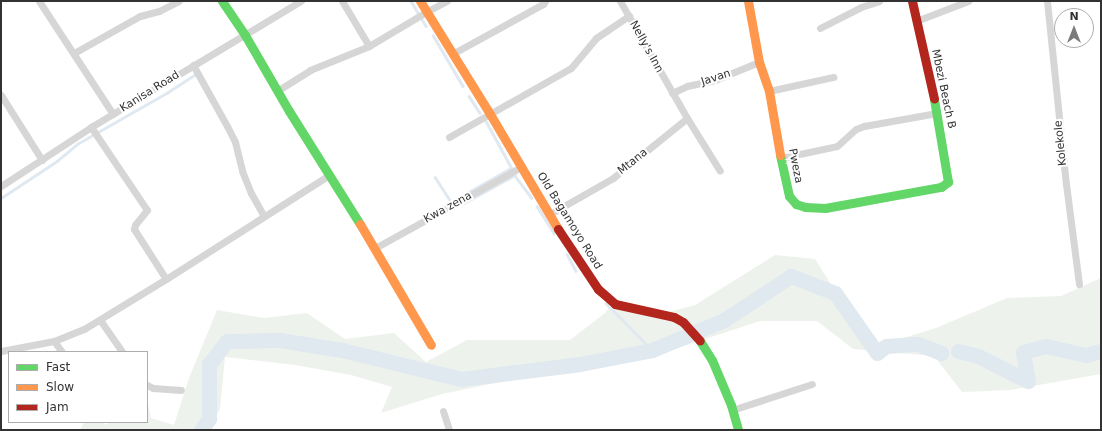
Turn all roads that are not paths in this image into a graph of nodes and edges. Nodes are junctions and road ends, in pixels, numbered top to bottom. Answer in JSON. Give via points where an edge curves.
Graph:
{"nodes":[{"id":1,"x":39,"y":1,"type":"edge"},
{"id":2,"x":180,"y":1,"type":"edge"},
{"id":3,"x":222,"y":1,"type":"edge"},
{"id":4,"x":301,"y":1,"type":"edge"},
{"id":5,"x":342,"y":1,"type":"edge"},
{"id":6,"x":420,"y":1,"type":"edge"},
{"id":7,"x":448,"y":1,"type":"edge"},
{"id":8,"x":545,"y":1,"type":"edge"},
{"id":9,"x":620,"y":1,"type":"edge"},
{"id":10,"x":748,"y":1,"type":"edge"},
{"id":11,"x":879,"y":1,"type":"edge"},
{"id":12,"x":912,"y":1,"type":"edge"},
{"id":13,"x":968,"y":1,"type":"edge"},
{"id":14,"x":1047,"y":1,"type":"edge"},
{"id":15,"x":426,"y":12,"type":"junction"},
{"id":16,"x":629,"y":16,"type":"junction"},
{"id":17,"x":916,"y":20,"type":"junction"},
{"id":18,"x":820,"y":28,"type":"dead end"},
{"id":19,"x":244,"y":35,"type":"junction"},
{"id":20,"x":369,"y":46,"type":"junction"},
{"id":21,"x":74,"y":53,"type":"junction"},
{"id":22,"x":452,"y":54,"type":"junction"},
{"id":23,"x":759,"y":62,"type":"junction"},
{"id":24,"x":193,"y":65,"type":"junction"},
{"id":25,"x":834,"y":77,"type":"dead end"},
{"id":26,"x":277,"y":90,"type":"junction"},
{"id":27,"x":769,"y":90,"type":"junction"},
{"id":28,"x":672,"y":93,"type":"junction"},
{"id":29,"x":1,"y":95,"type":"edge"},
{"id":30,"x":937,"y":113,"type":"junction"},
{"id":31,"x":113,"y":114,"type":"junction"},
{"id":32,"x":490,"y":114,"type":"junction"},
{"id":33,"x":687,"y":118,"type":"junction"},
{"id":34,"x":91,"y":127,"type":"junction"},
{"id":35,"x":448,"y":138,"type":"dead end"},
{"id":36,"x":781,"y":158,"type":"junction"},
{"id":37,"x":42,"y":160,"type":"junction"},
{"id":38,"x":521,"y":167,"type":"junction"},
{"id":39,"x":720,"y":171,"type":"dead end"},
{"id":40,"x":329,"y":174,"type":"junction"},
{"id":41,"x":948,"y":182,"type":"joint"},
{"id":42,"x":1,"y":186,"type":"edge"},
{"id":43,"x":550,"y":214,"type":"junction"},
{"id":44,"x":264,"y":216,"type":"junction"},
{"id":45,"x":375,"y":248,"type":"junction"},
{"id":46,"x":166,"y":279,"type":"junction"},
{"id":47,"x":1079,"y":284,"type":"dead end"},
{"id":48,"x":100,"y":320,"type":"junction"},
{"id":49,"x":54,"y":341,"type":"junction"},
{"id":50,"x":431,"y":345,"type":"dead end"},
{"id":51,"x":1,"y":351,"type":"edge"},
{"id":52,"x":61,"y":351,"type":"edge"},
{"id":53,"x":121,"y":351,"type":"edge"},
{"id":54,"x":812,"y":384,"type":"dead end"},
{"id":55,"x":148,"y":386,"type":"edge"},
{"id":56,"x":181,"y":390,"type":"dead end"},
{"id":57,"x":732,"y":410,"type":"junction"},
{"id":58,"x":443,"y":411,"type":"dead end"},
{"id":59,"x":449,"y":430,"type":"edge"},
{"id":60,"x":738,"y":430,"type":"edge"}],
"edges":[{"from":1,"to":21,"type":"street"},
{"from":2,"to":21,"type":"street","via":[[133,19]]},
{"from":3,"to":19,"type":"street"},
{"from":4,"to":19,"type":"street","name":"Kanisa Road"},
{"from":5,"to":20,"type":"street"},
{"from":6,"to":15,"type":"street","name":"Old Bagamoyo Road"},
{"from":7,"to":15,"type":"street"},
{"from":8,"to":22,"type":"street"},
{"from":9,"to":16,"type":"street","name":"Nelly's Inn"},
{"from":10,"to":23,"type":"street","name":"Pweza"},
{"from":11,"to":18,"type":"street","via":[[861,7]]},
{"from":12,"to":17,"type":"street","name":"Mbezi Beach B"},
{"from":13,"to":17,"type":"street"},
{"from":14,"to":47,"type":"street","name":"Kolekole"},
{"from":15,"to":20,"type":"street"},
{"from":15,"to":22,"type":"street","name":"Old Bagamoyo Road"},
{"from":16,"to":28,"type":"street","name":"Nelly's Inn"},
{"from":16,"to":32,"type":"street","via":[[596,38],[572,68]]},
{"from":17,"to":30,"type":"street","name":"Mbezi Beach B"},
{"from":19,"to":24,"type":"street","name":"Kanisa Road"},
{"from":19,"to":26,"type":"street"},
{"from":20,"to":26,"type":"street","via":[[310,70]]},
{"from":21,"to":31,"type":"street"},
{"from":22,"to":32,"type":"street","name":"Old Bagamoyo Road"},
{"from":23,"to":27,"type":"street","name":"Pweza"},
{"from":23,"to":28,"type":"street","name":"Javan","via":[[715,80],[687,86]]},
{"from":24,"to":31,"type":"street","name":"Kanisa Road"},
{"from":24,"to":44,"type":"street","via":[[228,126],[242,171]]},
{"from":25,"to":27,"type":"street"},
{"from":26,"to":40,"type":"street"},
{"from":27,"to":36,"type":"street","name":"Pweza"},
{"from":28,"to":33,"type":"street"},
{"from":29,"to":37,"type":"street"},
{"from":30,"to":36,"type":"street","via":[[864,126],[838,146]]},
{"from":30,"to":41,"type":"street","name":"Mbezi Beach B"},
{"from":31,"to":34,"type":"street","name":"Kanisa Road"},
{"from":32,"to":35,"type":"street"},
{"from":32,"to":38,"type":"street","name":"Old Bagamoyo Road"},
{"from":33,"to":39,"type":"street"},
{"from":33,"to":43,"type":"street","name":"Mtana","via":[[613,178]]},
{"from":34,"to":37,"type":"street","name":"Kanisa Road"},
{"from":34,"to":46,"type":"street","via":[[146,206],[147,210],[135,225],[136,233]]},
{"from":36,"to":41,"type":"street","name":"Pweza","via":[[789,196],[796,204],[805,207],[825,208],[851,204],[942,187]]},
{"from":37,"to":42,"type":"street","name":"Kanisa Road"},
{"from":38,"to":43,"type":"street","name":"Old Bagamoyo Road"},
{"from":38,"to":45,"type":"street","name":"Kwa zena"},
{"from":40,"to":44,"type":"street"},
{"from":40,"to":45,"type":"street"},
{"from":43,"to":57,"type":"street","name":"Old Bagamoyo Road","via":[[566,243],[598,289],[616,304],[674,317],[683,322],[701,342],[712,360]]},
{"from":44,"to":46,"type":"street"},
{"from":45,"to":50,"type":"street"},
{"from":46,"to":48,"type":"street"},
{"from":48,"to":49,"type":"street"},
{"from":48,"to":53,"type":"street"},
{"from":49,"to":51,"type":"street"},
{"from":49,"to":52,"type":"street"},
{"from":54,"to":57,"type":"street"},
{"from":55,"to":56,"type":"street"},
{"from":57,"to":60,"type":"street","name":"Old Bagamoyo Road"},
{"from":58,"to":59,"type":"street"}]}
